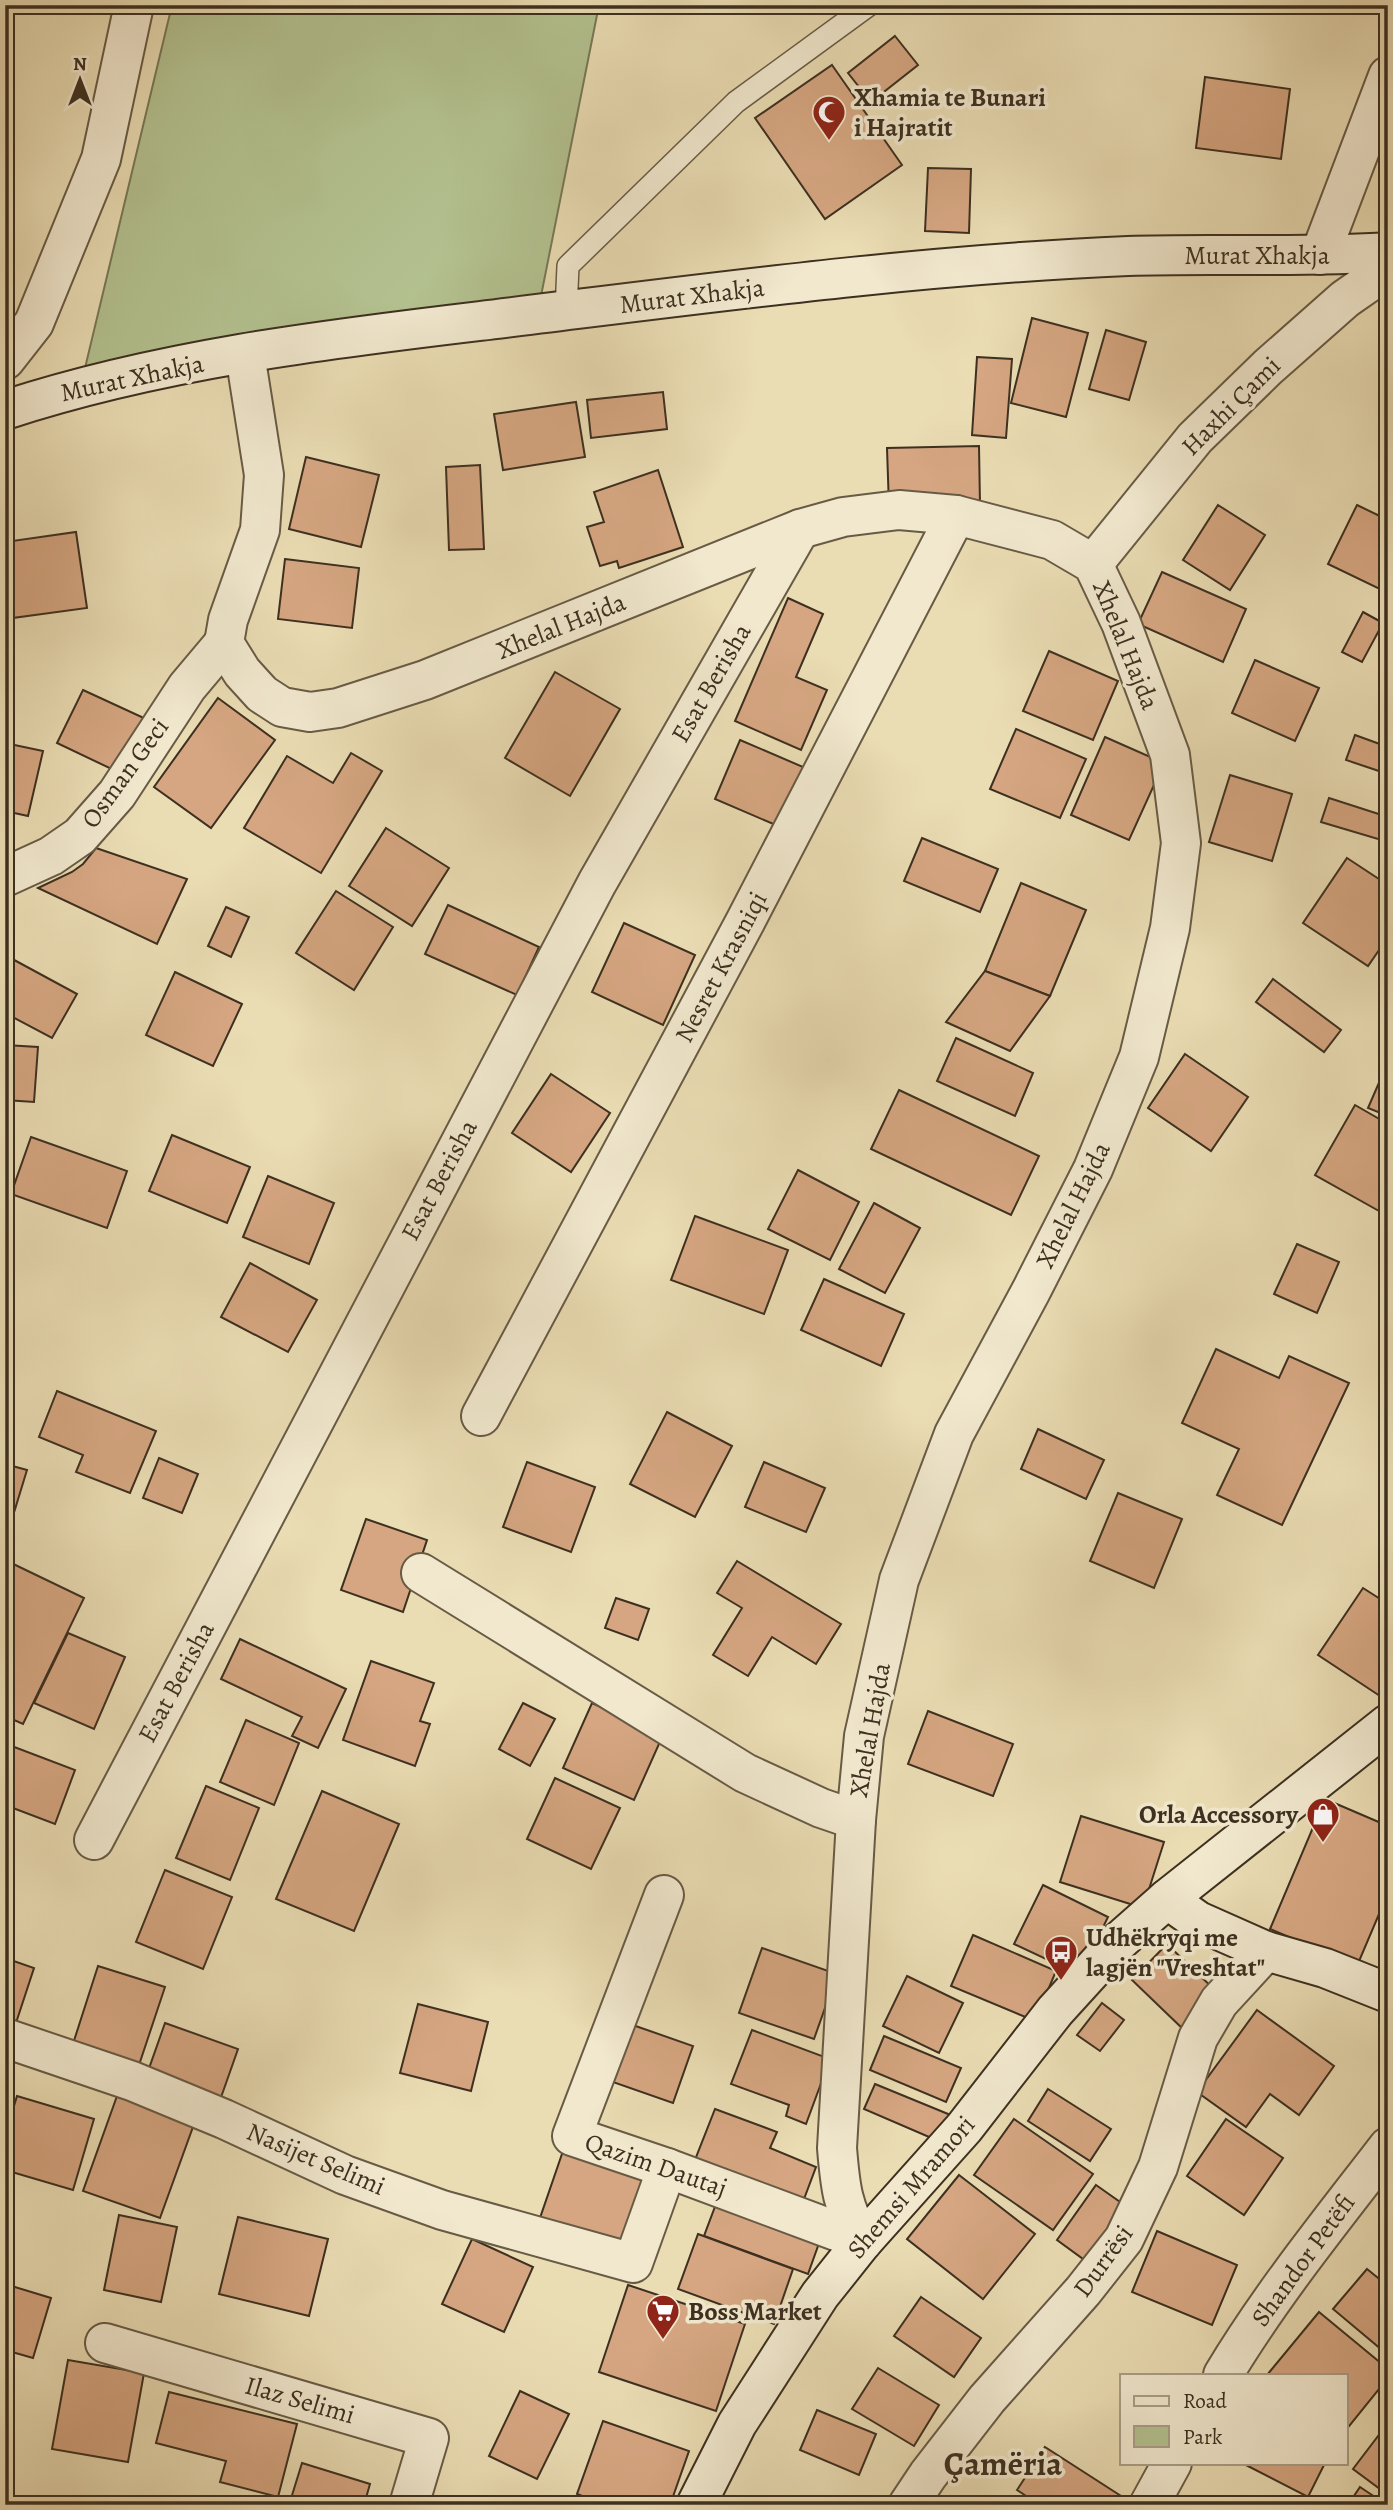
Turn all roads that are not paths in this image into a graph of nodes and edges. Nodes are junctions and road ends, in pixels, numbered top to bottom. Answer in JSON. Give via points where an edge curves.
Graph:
{"nodes":[{"id":1,"x":134,"y":5,"type":"edge"},
{"id":2,"x":869,"y":5,"type":"edge"},
{"id":3,"x":1388,"y":76,"type":"edge"},
{"id":4,"x":1388,"y":252,"type":"edge"},
{"id":5,"x":1320,"y":256,"type":"junction"},
{"id":6,"x":1388,"y":268,"type":"edge"},
{"id":7,"x":566,"y":311,"type":"junction"},
{"id":8,"x":245,"y":354,"type":"junction"},
{"id":9,"x":5,"y":360,"type":"edge"},
{"id":10,"x":5,"y":410,"type":"edge"},
{"id":11,"x":956,"y":515,"type":"junction"},
{"id":12,"x":800,"y":528,"type":"junction"},
{"id":13,"x":1093,"y":564,"type":"junction"},
{"id":14,"x":224,"y":643,"type":"junction"},
{"id":15,"x":5,"y":877,"type":"edge"},
{"id":16,"x":481,"y":1416,"type":"dead end"},
{"id":17,"x":421,"y":1573,"type":"dead end"},
{"id":18,"x":1388,"y":1724,"type":"edge"},
{"id":19,"x":856,"y":1820,"type":"junction"},
{"id":20,"x":94,"y":1840,"type":"dead end"},
{"id":21,"x":664,"y":1895,"type":"dead end"},
{"id":22,"x":1167,"y":1899,"type":"junction"},
{"id":23,"x":1266,"y":1951,"type":"junction"},
{"id":24,"x":1388,"y":1993,"type":"edge"},
{"id":25,"x":5,"y":2038,"type":"edge"},
{"id":26,"x":1388,"y":2147,"type":"edge"},
{"id":27,"x":667,"y":2168,"type":"junction"},
{"id":28,"x":863,"y":2241,"type":"junction"},
{"id":29,"x":105,"y":2343,"type":"dead end"},
{"id":30,"x":1224,"y":2374,"type":"edge"},
{"id":31,"x":1171,"y":2464,"type":"edge"},
{"id":32,"x":409,"y":2505,"type":"edge"},
{"id":33,"x":696,"y":2505,"type":"edge"},
{"id":34,"x":908,"y":2505,"type":"edge"},
{"id":35,"x":1149,"y":2505,"type":"edge"}],
"edges":[{"from":1,"to":9,"type":"street","via":[[101,159],[34,323]]},
{"from":2,"to":7,"type":"lane","via":[[736,103],[568,266]]},
{"from":3,"to":5,"type":"street"},
{"from":4,"to":5,"type":"street","name":"Murat Xhakja"},
{"from":5,"to":7,"type":"street","name":"Murat Xhakja","via":[[1130,256],[956,267]]},
{"from":6,"to":13,"type":"street","name":"Haxhi Çami","via":[[1345,299],[1195,438]]},
{"from":7,"to":8,"type":"street","name":"Murat Xhakja"},
{"from":8,"to":10,"type":"street","name":"Murat Xhakja","via":[[133,375]]},
{"from":8,"to":14,"type":"street","via":[[264,475],[260,530]]},
{"from":11,"to":12,"type":"street","name":"Xhelal Hajda","via":[[899,510]]},
{"from":11,"to":13,"type":"street","name":"Xhelal Hajda","via":[[1052,540]]},
{"from":11,"to":16,"type":"street","name":"Nesret Krasniqi","via":[[746,922]]},
{"from":12,"to":14,"type":"street","name":"Xhelal Hajda","via":[[425,680],[338,708],[310,712],[282,707],[248,679]]},
{"from":12,"to":20,"type":"street","name":"Esat Berisha","via":[[597,883]]},
{"from":13,"to":19,"type":"street","name":"Xhelal Hajda","via":[[1121,622],[1170,755],[1181,843],[1170,928],[1139,1057],[1103,1144],[954,1434],[899,1580],[864,1736]]},
{"from":14,"to":15,"type":"street","name":"Osman Geci","via":[[187,687],[117,794],[80,836],[51,856]]},
{"from":17,"to":19,"type":"street","name":"Xhelal Hajda","via":[[746,1773]]},
{"from":18,"to":22,"type":"street","name":"Shemsi Mramori"},
{"from":19,"to":28,"type":"street","name":"Xhelal Hajda","via":[[837,2148],[849,2220]]},
{"from":21,"to":27,"type":"street","name":"Qazim Dautaj","via":[[572,2136]]},
{"from":22,"to":23,"type":"street","via":[[1198,1921]]},
{"from":22,"to":28,"type":"street","name":"Shemsi Mramori","via":[[1116,1944],[1055,2011],[964,2128]]},
{"from":23,"to":24,"type":"street"},
{"from":23,"to":34,"type":"street","name":"Durrësi","via":[[1219,2002],[1198,2038],[1158,2166],[1124,2239],[987,2399]]},
{"from":25,"to":27,"type":"street","name":"Nasijet Selimi","via":[[132,2081],[345,2175],[430,2206],[633,2263]]},
{"from":26,"to":30,"type":"street","name":"Shandor Petëfi","via":[[1321,2233]]},
{"from":27,"to":28,"type":"street","name":"Qazim Dautaj"},
{"from":28,"to":33,"type":"street","name":"Shemsi Mramori","via":[[778,2358],[737,2424]]},
{"from":29,"to":32,"type":"street","name":"Ilaz Selimi","via":[[429,2438]]},
{"from":31,"to":35,"type":"street"}]}
